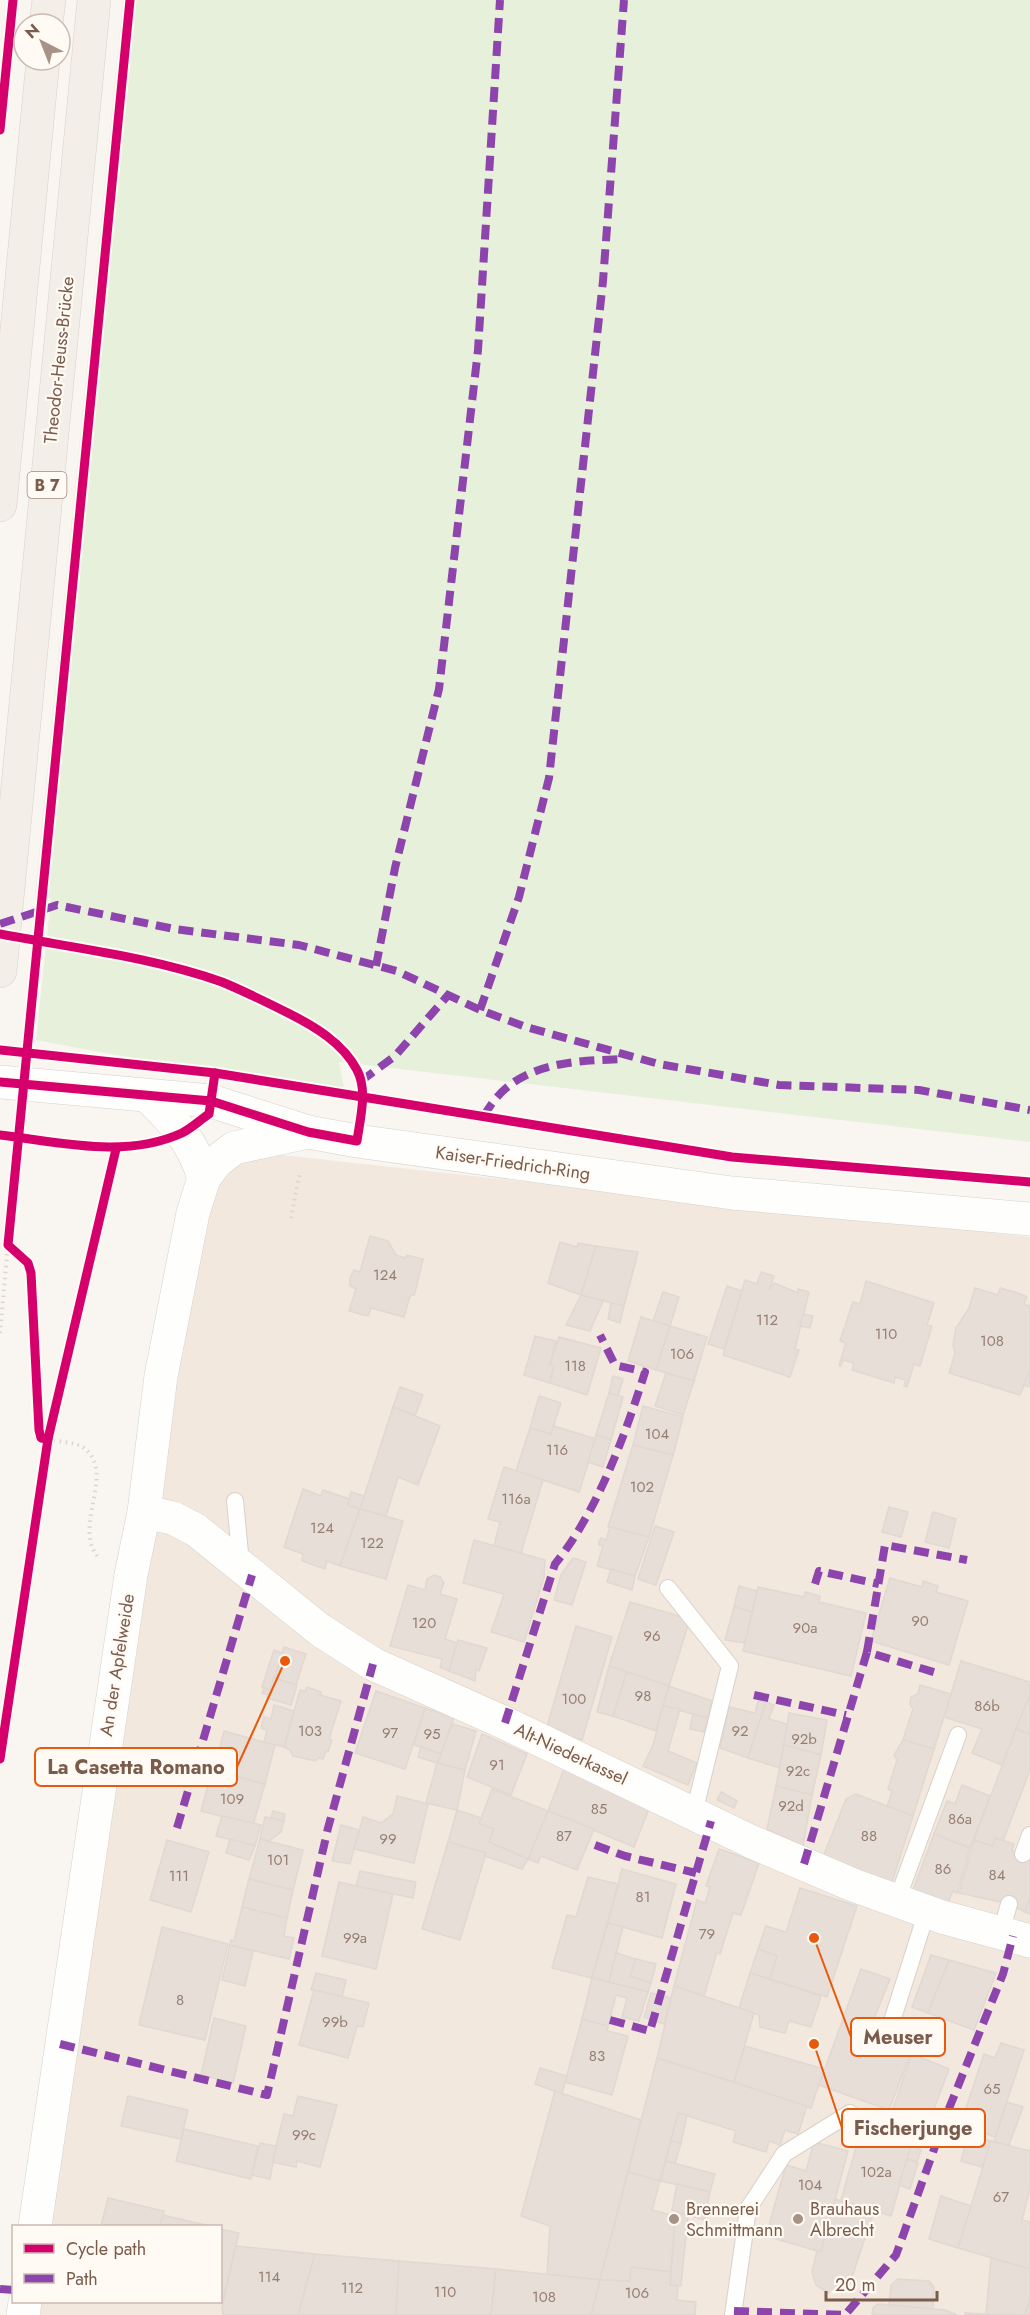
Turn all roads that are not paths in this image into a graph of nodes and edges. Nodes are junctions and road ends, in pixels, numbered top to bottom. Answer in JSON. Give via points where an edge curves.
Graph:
{"nodes":[{"id":1,"x":94,"y":0,"type":"edge"},
{"id":2,"x":42,"y":72,"type":"edge"},
{"id":3,"x":0,"y":506,"type":"edge"},
{"id":4,"x":0,"y":971,"type":"edge"},
{"id":5,"x":0,"y":1082,"type":"edge"},
{"id":6,"x":148,"y":1096,"type":"junction"},
{"id":7,"x":308,"y":1132,"type":"junction"},
{"id":8,"x":204,"y":1178,"type":"junction"},
{"id":9,"x":1030,"y":1218,"type":"edge"},
{"id":10,"x":235,"y":1501,"type":"dead end"},
{"id":11,"x":144,"y":1512,"type":"junction"},
{"id":12,"x":241,"y":1564,"type":"junction"},
{"id":13,"x":668,"y":1588,"type":"dead end"},
{"id":14,"x":958,"y":1735,"type":"dead end"},
{"id":15,"x":694,"y":1813,"type":"junction"},
{"id":16,"x":1030,"y":1835,"type":"edge"},
{"id":17,"x":1023,"y":1854,"type":"dead end"},
{"id":18,"x":912,"y":1906,"type":"junction"},
{"id":19,"x":1013,"y":1926,"type":"edge"},
{"id":20,"x":892,"y":2021,"type":"dead end"},
{"id":21,"x":850,"y":2113,"type":"dead end"},
{"id":22,"x":35,"y":2225,"type":"edge"},
{"id":23,"x":733,"y":2315,"type":"edge"}],
"edges":[{"from":1,"to":4,"type":"main road","name":"Theodor-Heuss-Brücke","number":"B 7"},
{"from":2,"to":3,"type":"main road","number":"B 7"},
{"from":5,"to":6,"type":"street","name":"Kaiser-Friedrich-Ring"},
{"from":6,"to":7,"type":"street","name":"Kaiser-Friedrich-Ring","via":[[211,1101]]},
{"from":6,"to":8,"type":"street","via":[[184,1132]]},
{"from":7,"to":8,"type":"street","name":"An der Apfelweide","via":[[234,1148]]},
{"from":7,"to":9,"type":"street","name":"Kaiser-Friedrich-Ring","via":[[732,1193]]},
{"from":8,"to":11,"type":"street","name":"An der Apfelweide","via":[[193,1213],[162,1376]]},
{"from":10,"to":12,"type":"lane"},
{"from":11,"to":12,"type":"street","name":"Alt-Niederkassel","via":[[173,1518],[196,1530]]},
{"from":11,"to":22,"type":"street","name":"An der Apfelweide","via":[[131,1575]]},
{"from":12,"to":15,"type":"street","name":"Alt-Niederkassel","via":[[320,1630],[373,1664]]},
{"from":13,"to":15,"type":"lane","via":[[730,1666]]},
{"from":14,"to":18,"type":"lane"},
{"from":15,"to":18,"type":"street","name":"Alt-Niederkassel","via":[[752,1842]]},
{"from":16,"to":17,"type":"lane"},
{"from":18,"to":19,"type":"street","name":"Alt-Niederkassel"},
{"from":18,"to":20,"type":"lane"},
{"from":21,"to":23,"type":"lane","via":[[784,2154],[748,2209]]}]}
